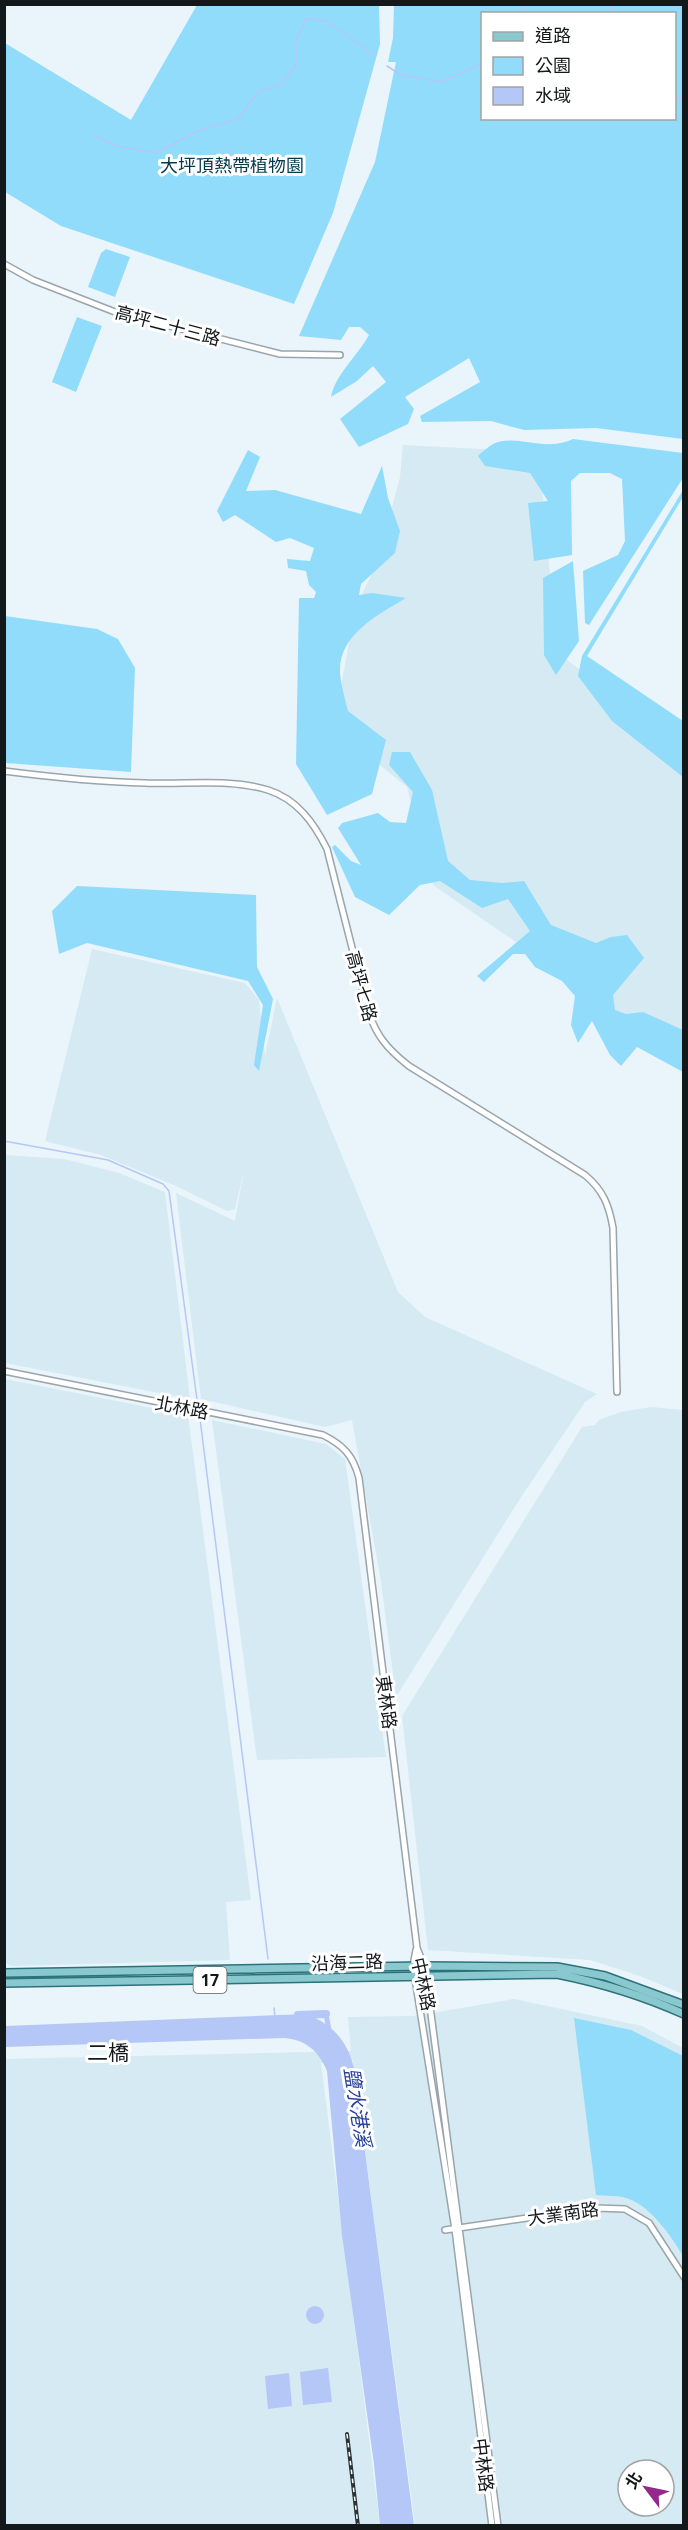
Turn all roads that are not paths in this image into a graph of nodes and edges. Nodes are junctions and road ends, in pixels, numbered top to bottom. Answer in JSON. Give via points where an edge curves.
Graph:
{"nodes":[{"id":1,"x":4,"y":264,"type":"edge"},
{"id":2,"x":340,"y":355,"type":"dead end"},
{"id":3,"x":4,"y":771,"type":"edge"},
{"id":4,"x":4,"y":1371,"type":"edge"},
{"id":5,"x":617,"y":1392,"type":"dead end"},
{"id":6,"x":352,"y":1457,"type":"joint"},
{"id":7,"x":417,"y":1948,"type":"junction"},
{"id":8,"x":413,"y":1966,"type":"junction"},
{"id":9,"x":424,"y":1966,"type":"junction"},
{"id":10,"x":245,"y":1969,"type":"junction"},
{"id":11,"x":4,"y":1973,"type":"edge"},
{"id":12,"x":415,"y":1975,"type":"junction"},
{"id":13,"x":425,"y":1975,"type":"junction"},
{"id":14,"x":244,"y":1979,"type":"junction"},
{"id":15,"x":4,"y":1983,"type":"edge"},
{"id":16,"x":684,"y":2005,"type":"edge"},
{"id":17,"x":684,"y":2014,"type":"edge"},
{"id":18,"x":457,"y":2229,"type":"junction"},
{"id":19,"x":445,"y":2230,"type":"dead end"},
{"id":20,"x":684,"y":2277,"type":"edge"},
{"id":21,"x":492,"y":2526,"type":"edge"},
{"id":22,"x":498,"y":2526,"type":"edge"}],
"edges":[{"from":1,"to":2,"type":"street","name":"高坪二十三路","via":[[33,280],[115,312],[280,354]]},
{"from":3,"to":5,"type":"street","name":"高坪七路","via":[[144,783],[241,784],[270,790],[301,809],[327,849],[367,1007],[383,1044],[409,1066],[585,1175],[609,1206],[613,1228]]},
{"from":4,"to":6,"type":"street","name":"北林路","via":[[323,1435]]},
{"from":6,"to":7,"type":"street","name":"東林路","via":[[360,1489]]},
{"from":7,"to":8,"type":"street","name":"中林路"},
{"from":7,"to":9,"type":"street","name":"中林路"},
{"from":8,"to":9,"type":"main road","name":"沿海二路","number":"17"},
{"from":8,"to":10,"type":"main road","name":"沿海二路","number":"17"},
{"from":8,"to":12,"type":"street","name":"中林路"},
{"from":9,"to":13,"type":"street","name":"中林路"},
{"from":9,"to":16,"type":"main road","name":"沿海二路","number":"17","via":[[557,1967],[605,1976]]},
{"from":10,"to":11,"type":"main road","name":"沿海二路","number":"17"},
{"from":10,"to":14,"type":"main road"},
{"from":12,"to":13,"type":"main road","name":"沿海二路","number":"17"},
{"from":12,"to":14,"type":"main road","name":"沿海二路","number":"17"},
{"from":12,"to":18,"type":"street","name":"中林路"},
{"from":13,"to":17,"type":"main road","name":"沿海二路","number":"17","via":[[557,1974],[648,1997]]},
{"from":13,"to":18,"type":"street","name":"中林路"},
{"from":14,"to":15,"type":"main road","name":"沿海二路","number":"17"},
{"from":18,"to":19,"type":"street","name":"大業南路"},
{"from":18,"to":20,"type":"street","name":"大業南路","via":[[596,2208],[625,2209],[649,2223]]},
{"from":18,"to":21,"type":"street","name":"中林路"},
{"from":18,"to":22,"type":"street","name":"中林路"}]}
